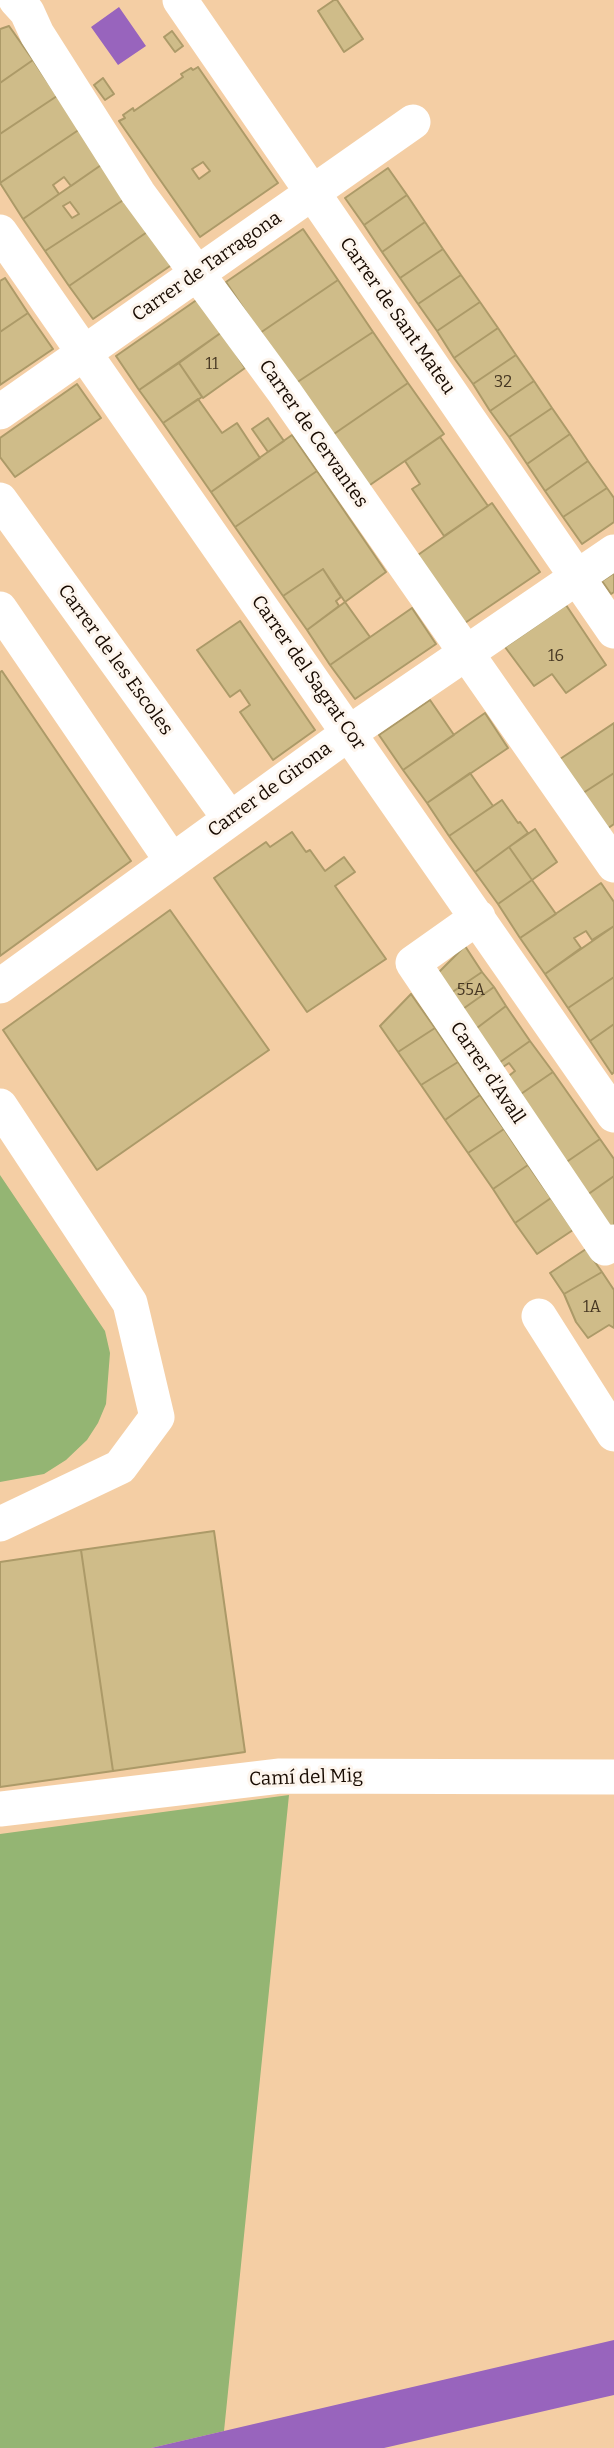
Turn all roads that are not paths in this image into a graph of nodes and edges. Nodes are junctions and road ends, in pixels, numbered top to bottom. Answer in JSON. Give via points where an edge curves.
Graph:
{"nodes":[{"id":1,"x":16,"y":0,"type":"edge"},
{"id":2,"x":180,"y":0,"type":"edge"},
{"id":3,"x":413,"y":122,"type":"dead end"},
{"id":4,"x":312,"y":193,"type":"junction"},
{"id":5,"x":0,"y":232,"type":"edge"},
{"id":6,"x":198,"y":274,"type":"junction"},
{"id":7,"x":85,"y":352,"type":"junction"},
{"id":8,"x":0,"y":412,"type":"edge"},
{"id":9,"x":0,"y":500,"type":"edge"},
{"id":10,"x":614,"y":552,"type":"edge"},
{"id":11,"x":578,"y":577,"type":"junction"},
{"id":12,"x":0,"y":610,"type":"edge"},
{"id":13,"x":614,"y":631,"type":"edge"},
{"id":14,"x":464,"y":652,"type":"junction"},
{"id":15,"x":349,"y":733,"type":"junction"},
{"id":16,"x":230,"y":819,"type":"junction"},
{"id":17,"x":172,"y":861,"type":"junction"},
{"id":18,"x":614,"y":865,"type":"edge"},
{"id":19,"x":478,"y":918,"type":"junction"},
{"id":20,"x":0,"y":986,"type":"edge"},
{"id":21,"x":0,"y":1106,"type":"edge"},
{"id":22,"x":614,"y":1115,"type":"edge"},
{"id":23,"x":611,"y":1249,"type":"edge"},
{"id":24,"x":539,"y":1316,"type":"dead end"},
{"id":25,"x":614,"y":1434,"type":"edge"},
{"id":26,"x":0,"y":1524,"type":"edge"},
{"id":27,"x":614,"y":1777,"type":"edge"},
{"id":28,"x":0,"y":1809,"type":"edge"}],
"edges":[{"from":1,"to":6,"type":"street","name":"Carrer de Cervantes","via":[[138,193]]},
{"from":2,"to":4,"type":"street","name":"Carrer de Sant Mateu"},
{"from":3,"to":4,"type":"street","name":"Carrer de Tarragona"},
{"from":4,"to":6,"type":"street","name":"Carrer de Tarragona"},
{"from":4,"to":11,"type":"street","name":"Carrer de Sant Mateu"},
{"from":5,"to":7,"type":"street","name":"Carrer del Sagrat Cor"},
{"from":6,"to":7,"type":"street","name":"Carrer de Tarragona"},
{"from":6,"to":14,"type":"street","name":"Carrer de Cervantes"},
{"from":7,"to":8,"type":"street","name":"Carrer de Tarragona"},
{"from":7,"to":15,"type":"street","name":"Carrer del Sagrat Cor"},
{"from":9,"to":16,"type":"street","name":"Carrer de les Escoles"},
{"from":10,"to":11,"type":"street","name":"Carrer de Girona"},
{"from":11,"to":13,"type":"street","name":"Carrer de Sant Mateu"},
{"from":11,"to":14,"type":"street","name":"Carrer de Girona"},
{"from":12,"to":17,"type":"street"},
{"from":14,"to":15,"type":"street","name":"Carrer de Girona"},
{"from":14,"to":18,"type":"street","name":"Carrer de Cervantes"},
{"from":15,"to":16,"type":"street","name":"Carrer de Girona"},
{"from":15,"to":19,"type":"street","name":"Carrer del Sagrat Cor"},
{"from":16,"to":17,"type":"street","name":"Carrer de Girona"},
{"from":17,"to":20,"type":"street","name":"Carrer de Girona"},
{"from":19,"to":22,"type":"street","name":"Carrer del Sagrat Cor"},
{"from":19,"to":23,"type":"street","name":"Carrer d'Avall","via":[[413,963]]},
{"from":21,"to":26,"type":"street","via":[[130,1303],[157,1417],[120,1467]]},
{"from":24,"to":25,"type":"street"},
{"from":27,"to":28,"type":"street","name":"Camí del Mig","via":[[280,1776]]}]}
